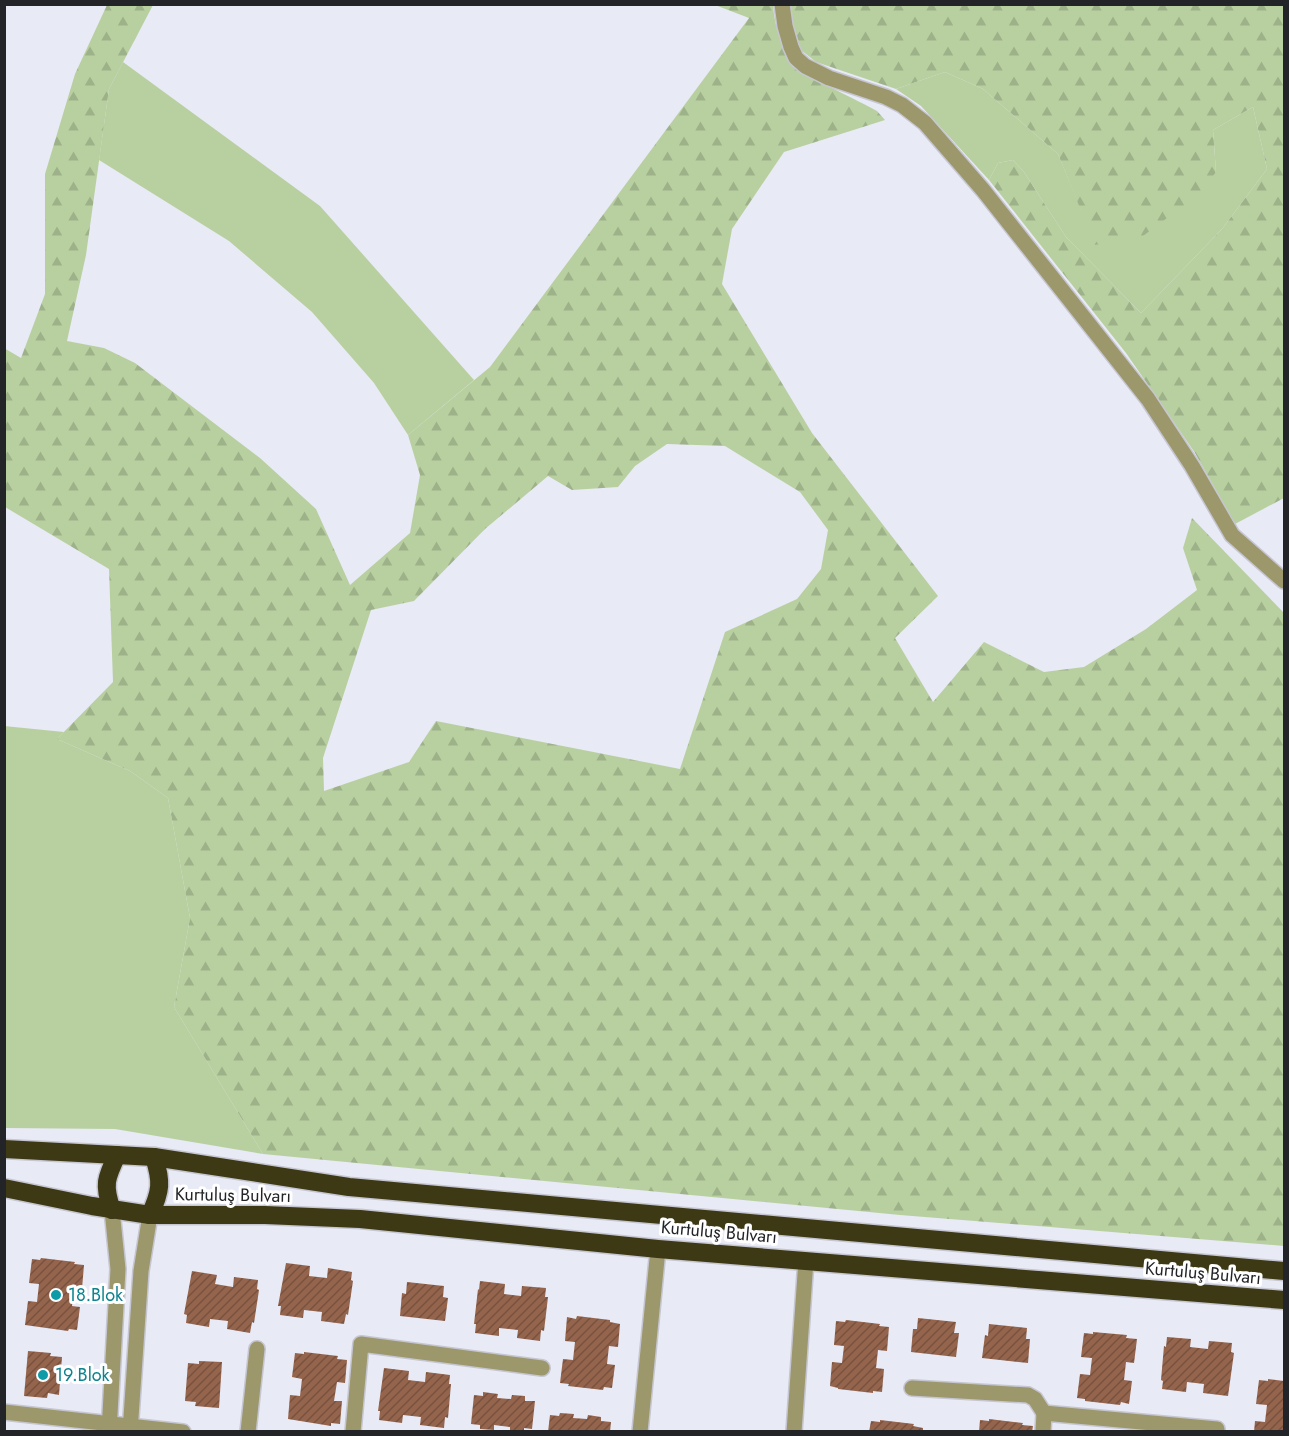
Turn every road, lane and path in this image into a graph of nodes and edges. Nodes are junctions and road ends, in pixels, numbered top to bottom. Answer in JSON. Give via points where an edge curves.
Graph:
{"nodes":[{"id":1,"x":782,"y":4,"type":"edge"},
{"id":2,"x":1284,"y":581,"type":"edge"},
{"id":3,"x":4,"y":1149,"type":"edge"},
{"id":4,"x":117,"y":1155,"type":"junction"},
{"id":5,"x":154,"y":1157,"type":"junction"},
{"id":6,"x":4,"y":1188,"type":"edge"},
{"id":7,"x":112,"y":1210,"type":"junction"},
{"id":8,"x":150,"y":1215,"type":"junction"},
{"id":9,"x":658,"y":1249,"type":"junction"},
{"id":10,"x":806,"y":1260,"type":"junction"},
{"id":11,"x":1284,"y":1271,"type":"edge"},
{"id":12,"x":1284,"y":1300,"type":"edge"},
{"id":13,"x":257,"y":1349,"type":"dead end"},
{"id":14,"x":542,"y":1368,"type":"dead end"},
{"id":15,"x":912,"y":1388,"type":"dead end"},
{"id":16,"x":4,"y":1412,"type":"edge"},
{"id":17,"x":1044,"y":1413,"type":"junction"},
{"id":18,"x":109,"y":1427,"type":"edge"},
{"id":19,"x":130,"y":1428,"type":"edge"},
{"id":20,"x":1217,"y":1429,"type":"dead end"},
{"id":21,"x":183,"y":1431,"type":"edge"},
{"id":22,"x":248,"y":1431,"type":"edge"},
{"id":23,"x":353,"y":1431,"type":"edge"},
{"id":24,"x":640,"y":1431,"type":"edge"},
{"id":25,"x":794,"y":1431,"type":"edge"},
{"id":26,"x":1043,"y":1431,"type":"edge"}],
"edges":[{"from":1,"to":2,"type":"street","via":[[791,47],[805,66],[886,97],[925,123],[983,190],[1148,399],[1232,535]]},
{"from":3,"to":4,"type":"highway"},
{"from":4,"to":5,"type":"highway"},
{"from":4,"to":7,"type":"highway","via":[[105,1188]]},
{"from":5,"to":8,"type":"highway","via":[[160,1192]]},
{"from":5,"to":11,"type":"highway","name":"Kurtuluş Bulvarı","via":[[361,1188]]},
{"from":6,"to":7,"type":"highway"},
{"from":7,"to":8,"type":"highway"},
{"from":7,"to":18,"type":"street","via":[[118,1269]]},
{"from":8,"to":9,"type":"highway","name":"Kurtuluş Bulvarı","via":[[360,1220]]},
{"from":8,"to":19,"type":"street","via":[[141,1271]]},
{"from":9,"to":10,"type":"highway","name":"Kurtuluş Bulvarı"},
{"from":9,"to":24,"type":"street"},
{"from":10,"to":12,"type":"highway","name":"Kurtuluş Bulvarı"},
{"from":10,"to":25,"type":"street"},
{"from":13,"to":22,"type":"street"},
{"from":14,"to":23,"type":"street","via":[[361,1344]]},
{"from":15,"to":17,"type":"street","via":[[1028,1395]]},
{"from":16,"to":18,"type":"street"},
{"from":17,"to":20,"type":"street"},
{"from":17,"to":26,"type":"street"},
{"from":18,"to":19,"type":"street"},
{"from":19,"to":21,"type":"street"}]}
